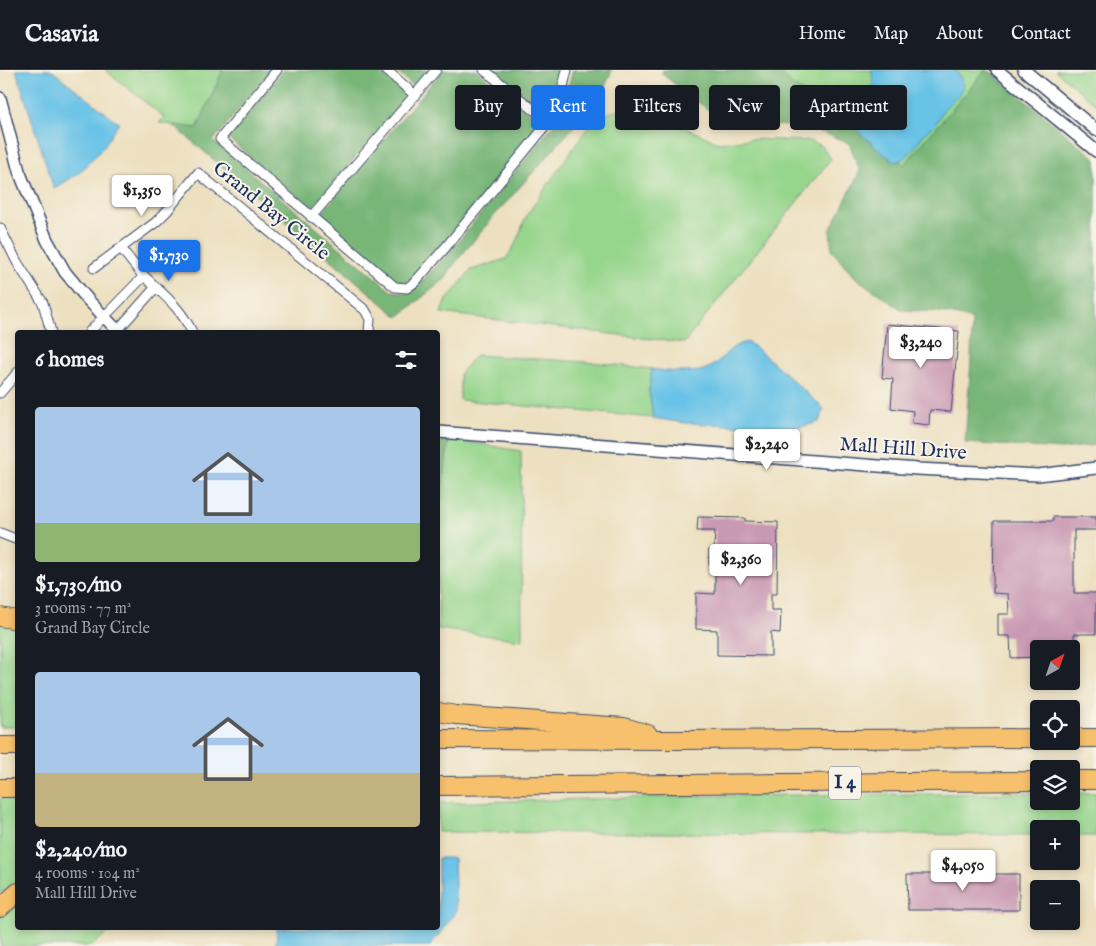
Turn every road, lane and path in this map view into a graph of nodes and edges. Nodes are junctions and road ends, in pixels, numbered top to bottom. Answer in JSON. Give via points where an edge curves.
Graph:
{"nodes":[{"id":1,"x":277,"y":70,"type":"edge"},
{"id":2,"x":386,"y":70,"type":"edge"},
{"id":3,"x":436,"y":70,"type":"edge"},
{"id":4,"x":484,"y":70,"type":"edge"},
{"id":5,"x":567,"y":70,"type":"edge"},
{"id":6,"x":997,"y":70,"type":"edge"},
{"id":7,"x":1024,"y":70,"type":"edge"},
{"id":8,"x":563,"y":85,"type":"edge"},
{"id":9,"x":415,"y":95,"type":"junction"},
{"id":10,"x":0,"y":98,"type":"edge"},
{"id":11,"x":531,"y":108,"type":"edge"},
{"id":12,"x":542,"y":130,"type":"edge"},
{"id":13,"x":1096,"y":130,"type":"edge"},
{"id":14,"x":1096,"y":151,"type":"edge"},
{"id":15,"x":312,"y":217,"type":"junction"},
{"id":16,"x":0,"y":228,"type":"edge"},
{"id":17,"x":120,"y":248,"type":"junction"},
{"id":18,"x":94,"y":268,"type":"dead end"},
{"id":19,"x":144,"y":276,"type":"junction"},
{"id":20,"x":156,"y":287,"type":"junction"},
{"id":21,"x":104,"y":317,"type":"junction"},
{"id":22,"x":50,"y":330,"type":"edge"},
{"id":23,"x":91,"y":330,"type":"edge"},
{"id":24,"x":115,"y":330,"type":"edge"},
{"id":25,"x":119,"y":330,"type":"edge"},
{"id":26,"x":191,"y":330,"type":"edge"},
{"id":27,"x":369,"y":330,"type":"edge"},
{"id":28,"x":14,"y":382,"type":"edge"},
{"id":29,"x":0,"y":393,"type":"edge"},
{"id":30,"x":440,"y":432,"type":"edge"},
{"id":31,"x":1096,"y":468,"type":"edge"},
{"id":32,"x":0,"y":533,"type":"edge"},
{"id":33,"x":15,"y":539,"type":"edge"},
{"id":34,"x":0,"y":616,"type":"edge"},
{"id":35,"x":15,"y":619,"type":"edge"},
{"id":36,"x":440,"y":712,"type":"edge"},
{"id":37,"x":1030,"y":738,"type":"edge"},
{"id":38,"x":1080,"y":738,"type":"edge"},
{"id":39,"x":1096,"y":738,"type":"edge"},
{"id":40,"x":440,"y":739,"type":"edge"},
{"id":41,"x":668,"y":740,"type":"junction"},
{"id":42,"x":0,"y":746,"type":"edge"},
{"id":43,"x":15,"y":746,"type":"edge"},
{"id":44,"x":1080,"y":780,"type":"edge"},
{"id":45,"x":1096,"y":780,"type":"edge"},
{"id":46,"x":1030,"y":781,"type":"edge"},
{"id":47,"x":651,"y":784,"type":"junction"},
{"id":48,"x":440,"y":786,"type":"edge"},
{"id":49,"x":0,"y":788,"type":"edge"},
{"id":50,"x":15,"y":788,"type":"edge"},
{"id":51,"x":440,"y":798,"type":"edge"},
{"id":52,"x":15,"y":892,"type":"edge"},
{"id":53,"x":15,"y":894,"type":"edge"},
{"id":54,"x":0,"y":899,"type":"edge"},
{"id":55,"x":0,"y":908,"type":"edge"}],
"edges":[{"from":1,"to":15,"type":"street","via":[[220,139]]},
{"from":2,"to":9,"type":"street"},
{"from":3,"to":9,"type":"street"},
{"from":4,"to":11,"type":"street"},
{"from":5,"to":8,"type":"street"},
{"from":6,"to":14,"type":"street"},
{"from":7,"to":13,"type":"street"},
{"from":9,"to":15,"type":"street"},
{"from":10,"to":21,"type":"street","via":[[19,171],[46,240],[65,272]]},
{"from":12,"to":15,"type":"street","via":[[445,248],[407,288],[395,287]]},
{"from":16,"to":22,"type":"street","via":[[43,304]]},
{"from":17,"to":18,"type":"street","name":"Grand Bay Circle"},
{"from":17,"to":19,"type":"street"},
{"from":17,"to":27,"type":"street","name":"Grand Bay Circle","via":[[161,216],[198,173],[365,310],[370,319]]},
{"from":19,"to":20,"type":"street"},
{"from":19,"to":21,"type":"street"},
{"from":20,"to":25,"type":"street"},
{"from":20,"to":26,"type":"street","via":[[185,317]]},
{"from":21,"to":23,"type":"street"},
{"from":21,"to":24,"type":"street"},
{"from":28,"to":29,"type":"street"},
{"from":30,"to":31,"type":"street","name":"Mall Hill Drive","via":[[917,469],[1038,474]]},
{"from":32,"to":33,"type":"street"},
{"from":34,"to":35,"type":"highway"},
{"from":36,"to":41,"type":"highway","via":[[624,727]]},
{"from":37,"to":41,"type":"highway","number":"I 4"},
{"from":38,"to":39,"type":"highway"},
{"from":40,"to":41,"type":"highway","number":"I 4"},
{"from":42,"to":43,"type":"highway"},
{"from":44,"to":45,"type":"highway"},
{"from":46,"to":47,"type":"highway","number":"I 4"},
{"from":47,"to":48,"type":"highway","number":"I 4"},
{"from":47,"to":51,"type":"highway"},
{"from":49,"to":50,"type":"highway"},
{"from":52,"to":54,"type":"highway"},
{"from":53,"to":55,"type":"highway"}]}
